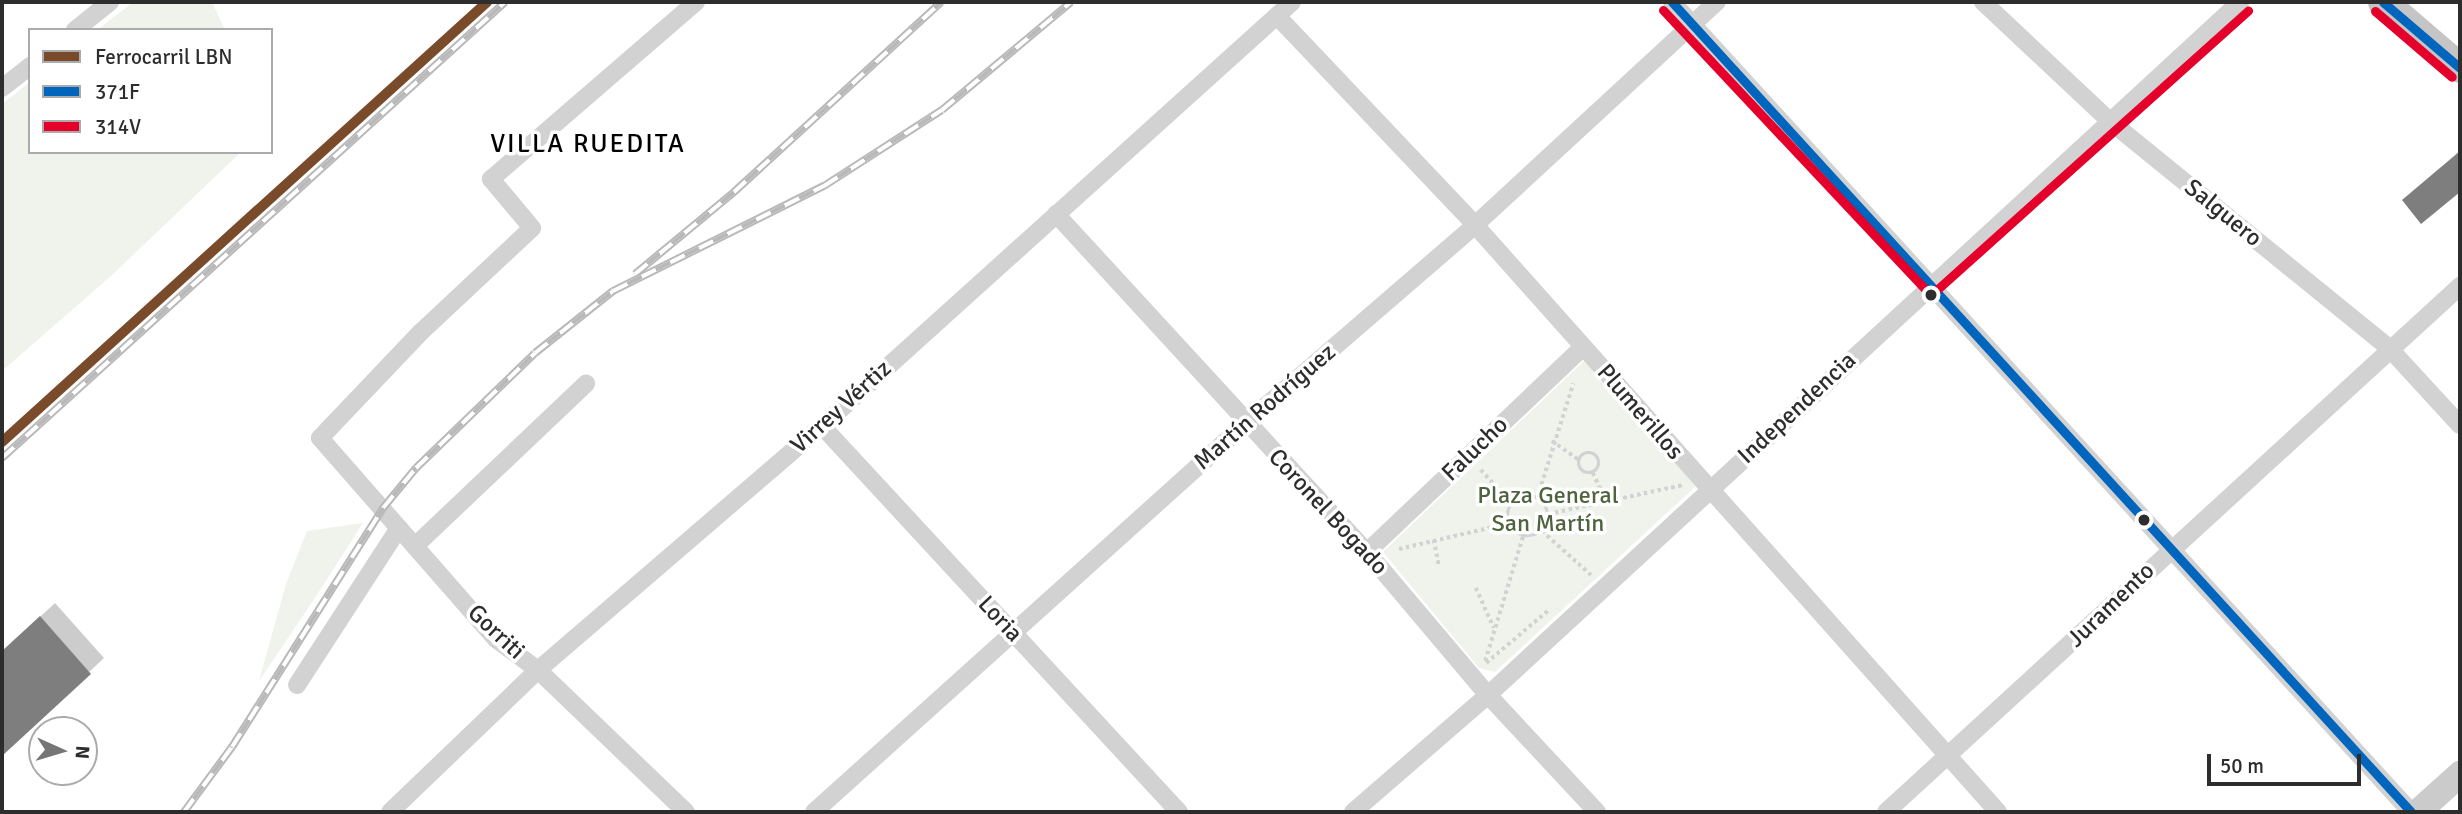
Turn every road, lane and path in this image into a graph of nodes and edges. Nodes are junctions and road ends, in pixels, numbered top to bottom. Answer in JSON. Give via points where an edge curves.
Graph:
{"nodes":[{"id":1,"x":110,"y":2,"type":"edge"},
{"id":2,"x":696,"y":2,"type":"edge"},
{"id":3,"x":1292,"y":2,"type":"edge"},
{"id":4,"x":1672,"y":2,"type":"edge"},
{"id":5,"x":1717,"y":2,"type":"edge"},
{"id":6,"x":1983,"y":2,"type":"edge"},
{"id":7,"x":2240,"y":2,"type":"edge"},
{"id":8,"x":2383,"y":2,"type":"edge"},
{"id":9,"x":1277,"y":16,"type":"junction"},
{"id":10,"x":1692,"y":24,"type":"junction"},
{"id":11,"x":78,"y":28,"type":"edge"},
{"id":12,"x":28,"y":68,"type":"edge"},
{"id":13,"x":2460,"y":68,"type":"edge"},
{"id":14,"x":2,"y":88,"type":"edge"},
{"id":15,"x":2111,"y":122,"type":"junction"},
{"id":16,"x":1056,"y":214,"type":"junction"},
{"id":17,"x":1475,"y":225,"type":"junction"},
{"id":18,"x":1932,"y":283,"type":"junction"},
{"id":19,"x":2460,"y":286,"type":"edge"},
{"id":20,"x":1583,"y":347,"type":"junction"},
{"id":21,"x":2390,"y":349,"type":"junction"},
{"id":22,"x":1575,"y":380,"type":"dead end"},
{"id":23,"x":586,"y":384,"type":"dead end"},
{"id":24,"x":1246,"y":423,"type":"junction"},
{"id":25,"x":2460,"y":425,"type":"edge"},
{"id":26,"x":821,"y":426,"type":"junction"},
{"id":27,"x":1552,"y":441,"type":"junction"},
{"id":28,"x":1580,"y":460,"type":"junction"},
{"id":29,"x":1477,"y":466,"type":"dead end"},
{"id":30,"x":1593,"y":472,"type":"junction"},
{"id":31,"x":1690,"y":484,"type":"dead end"},
{"id":32,"x":1708,"y":490,"type":"junction"},
{"id":33,"x":1537,"y":498,"type":"junction"},
{"id":34,"x":1606,"y":501,"type":"junction"},
{"id":35,"x":1513,"y":504,"type":"junction"},
{"id":36,"x":1548,"y":514,"type":"junction"},
{"id":37,"x":1510,"y":523,"type":"junction"},
{"id":38,"x":399,"y":528,"type":"junction"},
{"id":39,"x":1542,"y":531,"type":"junction"},
{"id":40,"x":1523,"y":536,"type":"junction"},
{"id":41,"x":1434,"y":540,"type":"junction"},
{"id":42,"x":415,"y":546,"type":"junction"},
{"id":43,"x":2170,"y":548,"type":"junction"},
{"id":44,"x":1391,"y":551,"type":"dead end"},
{"id":45,"x":1367,"y":552,"type":"junction"},
{"id":46,"x":1439,"y":565,"type":"dead end"},
{"id":47,"x":1591,"y":575,"type":"dead end"},
{"id":48,"x":1476,"y":588,"type":"dead end"},
{"id":49,"x":1495,"y":629,"type":"junction"},
{"id":50,"x":1012,"y":632,"type":"junction"},
{"id":51,"x":538,"y":670,"type":"junction"},
{"id":52,"x":1472,"y":676,"type":"junction"},
{"id":53,"x":298,"y":685,"type":"dead end"},
{"id":54,"x":1488,"y":695,"type":"junction"},
{"id":55,"x":1948,"y":755,"type":"junction"},
{"id":56,"x":2460,"y":775,"type":"edge"},
{"id":57,"x":390,"y":812,"type":"edge"},
{"id":58,"x":687,"y":812,"type":"edge"},
{"id":59,"x":814,"y":812,"type":"edge"},
{"id":60,"x":1179,"y":812,"type":"edge"},
{"id":61,"x":1353,"y":812,"type":"edge"},
{"id":62,"x":1597,"y":812,"type":"edge"},
{"id":63,"x":1886,"y":812,"type":"edge"},
{"id":64,"x":1998,"y":812,"type":"edge"},
{"id":65,"x":2411,"y":812,"type":"edge"},
{"id":66,"x":2418,"y":812,"type":"edge"}],
"edges":[{"from":1,"to":11,"type":"street"},
{"from":2,"to":38,"type":"street","name":"Gorriti","via":[[491,180],[532,228],[421,332],[320,438]]},
{"from":3,"to":9,"type":"street","name":"Virrey Vértiz"},
{"from":4,"to":10,"type":"street"},
{"from":5,"to":10,"type":"street","name":"Martín Rodríguez"},
{"from":6,"to":15,"type":"street","name":"Salguero"},
{"from":7,"to":15,"type":"street","name":"Independencia"},
{"from":8,"to":13,"type":"main road"},
{"from":9,"to":16,"type":"street","name":"Virrey Vértiz"},
{"from":9,"to":17,"type":"street","name":"Plumerillos"},
{"from":10,"to":17,"type":"street","name":"Martín Rodríguez"},
{"from":10,"to":18,"type":"street"},
{"from":12,"to":14,"type":"street"},
{"from":15,"to":18,"type":"street","name":"Independencia"},
{"from":15,"to":21,"type":"street","name":"Salguero"},
{"from":16,"to":24,"type":"street","name":"Coronel Bogado"},
{"from":16,"to":26,"type":"street","name":"Virrey Vértiz"},
{"from":17,"to":20,"type":"street","name":"Plumerillos"},
{"from":17,"to":24,"type":"street","name":"Martín Rodríguez"},
{"from":18,"to":32,"type":"street","name":"Independencia"},
{"from":18,"to":43,"type":"street"},
{"from":19,"to":21,"type":"street","name":"Juramento"},
{"from":20,"to":32,"type":"street","name":"Plumerillos"},
{"from":20,"to":45,"type":"street","name":"Falucho"},
{"from":21,"to":25,"type":"street","name":"Salguero"},
{"from":21,"to":43,"type":"street","name":"Juramento"},
{"from":22,"to":27,"type":"path"},
{"from":23,"to":42,"type":"street"},
{"from":24,"to":45,"type":"street","name":"Coronel Bogado"},
{"from":24,"to":50,"type":"street","name":"Martín Rodríguez"},
{"from":26,"to":50,"type":"street","name":"Loria"},
{"from":26,"to":51,"type":"street","name":"Virrey Vértiz"},
{"from":27,"to":28,"type":"path"},
{"from":27,"to":33,"type":"path"},
{"from":28,"to":30,"type":"path","via":[[1581,470]]},
{"from":28,"to":30,"type":"path","via":[[1587,454],[1596,456],[1599,466]]},
{"from":29,"to":35,"type":"path"},
{"from":30,"to":34,"type":"path"},
{"from":31,"to":34,"type":"path"},
{"from":32,"to":54,"type":"street","name":"Independencia"},
{"from":32,"to":55,"type":"street","name":"Plumerillos"},
{"from":33,"to":35,"type":"path","via":[[1523,497]]},
{"from":33,"to":36,"type":"path"},
{"from":34,"to":36,"type":"path"},
{"from":35,"to":37,"type":"path"},
{"from":36,"to":39,"type":"path"},
{"from":37,"to":40,"type":"path"},
{"from":37,"to":41,"type":"path"},
{"from":38,"to":42,"type":"street","name":"Gorriti"},
{"from":38,"to":53,"type":"street"},
{"from":39,"to":40,"type":"path"},
{"from":39,"to":47,"type":"path"},
{"from":40,"to":49,"type":"path"},
{"from":41,"to":44,"type":"path"},
{"from":41,"to":46,"type":"path"},
{"from":42,"to":51,"type":"street","name":"Gorriti","via":[[496,639]]},
{"from":43,"to":55,"type":"street","name":"Juramento"},
{"from":43,"to":65,"type":"street"},
{"from":45,"to":52,"type":"street","name":"Coronel Bogado"},
{"from":48,"to":49,"type":"path"},
{"from":49,"to":52,"type":"path","via":[[1483,665]]},
{"from":50,"to":59,"type":"street","name":"Martín Rodríguez"},
{"from":50,"to":60,"type":"street","name":"Loria"},
{"from":51,"to":57,"type":"street","name":"Virrey Vértiz"},
{"from":51,"to":58,"type":"street","name":"Gorriti"},
{"from":52,"to":54,"type":"street","name":"Coronel Bogado"},
{"from":54,"to":61,"type":"street","name":"Independencia"},
{"from":54,"to":62,"type":"street","name":"Coronel Bogado"},
{"from":55,"to":63,"type":"street","name":"Juramento"},
{"from":55,"to":64,"type":"street","name":"Plumerillos"},
{"from":56,"to":66,"type":"street"}]}
